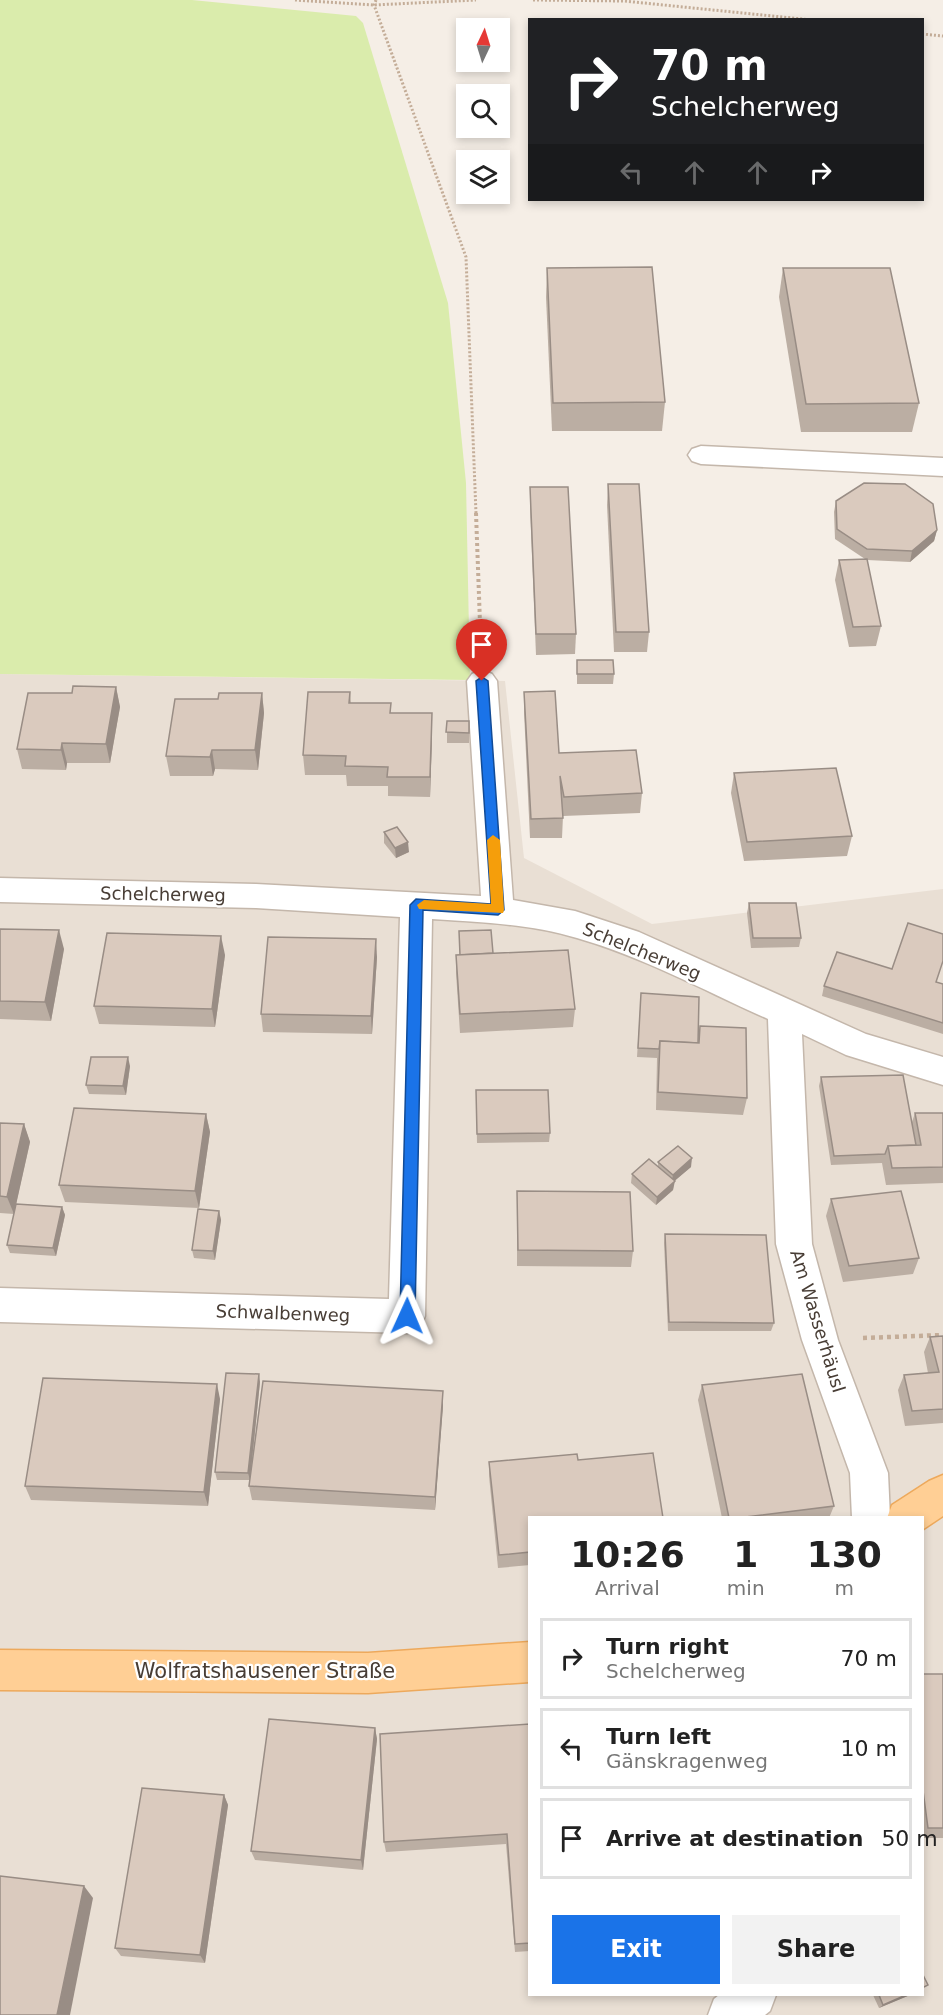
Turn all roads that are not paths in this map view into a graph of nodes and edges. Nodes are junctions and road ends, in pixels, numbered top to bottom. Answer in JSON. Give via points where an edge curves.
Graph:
{"nodes":[{"id":1,"x":701,"y":455,"type":"dead end"},
{"id":2,"x":943,"y":467,"type":"edge"},
{"id":3,"x":482,"y":681,"type":"road end"},
{"id":4,"x":0,"y":890,"type":"edge"},
{"id":5,"x":416,"y":905,"type":"junction"},
{"id":6,"x":498,"y":910,"type":"junction"},
{"id":7,"x":784,"y":1012,"type":"junction"},
{"id":8,"x":943,"y":1071,"type":"edge"},
{"id":9,"x":0,"y":1305,"type":"edge"},
{"id":10,"x":943,"y":1494,"type":"edge"},
{"id":11,"x":871,"y":1516,"type":"edge"},
{"id":12,"x":909,"y":1516,"type":"edge"},
{"id":13,"x":528,"y":1662,"type":"edge"},
{"id":14,"x":0,"y":1670,"type":"edge"},
{"id":15,"x":753,"y":1996,"type":"edge"},
{"id":16,"x":730,"y":2015,"type":"edge"}],
"edges":[{"from":1,"to":2,"type":"street"},
{"from":3,"to":6,"type":"street"},
{"from":4,"to":5,"type":"street","name":"Schelcherweg","via":[[256,896]]},
{"from":5,"to":6,"type":"street","name":"Schelcherweg"},
{"from":5,"to":9,"type":"street","name":"Schwalbenweg","via":[[407,1316]]},
{"from":6,"to":7,"type":"street","name":"Schelcherweg","via":[[575,924],[628,941]]},
{"from":7,"to":8,"type":"street","name":"Schelcherweg","via":[[858,1045]]},
{"from":7,"to":11,"type":"street","name":"Am Wasserhäusl","via":[[794,1244],[820,1340],[869,1473]]},
{"from":10,"to":12,"type":"main road"},
{"from":13,"to":14,"type":"main road","name":"Wolfratshausener Straße","via":[[368,1673]]},
{"from":15,"to":16,"type":"street"}]}
